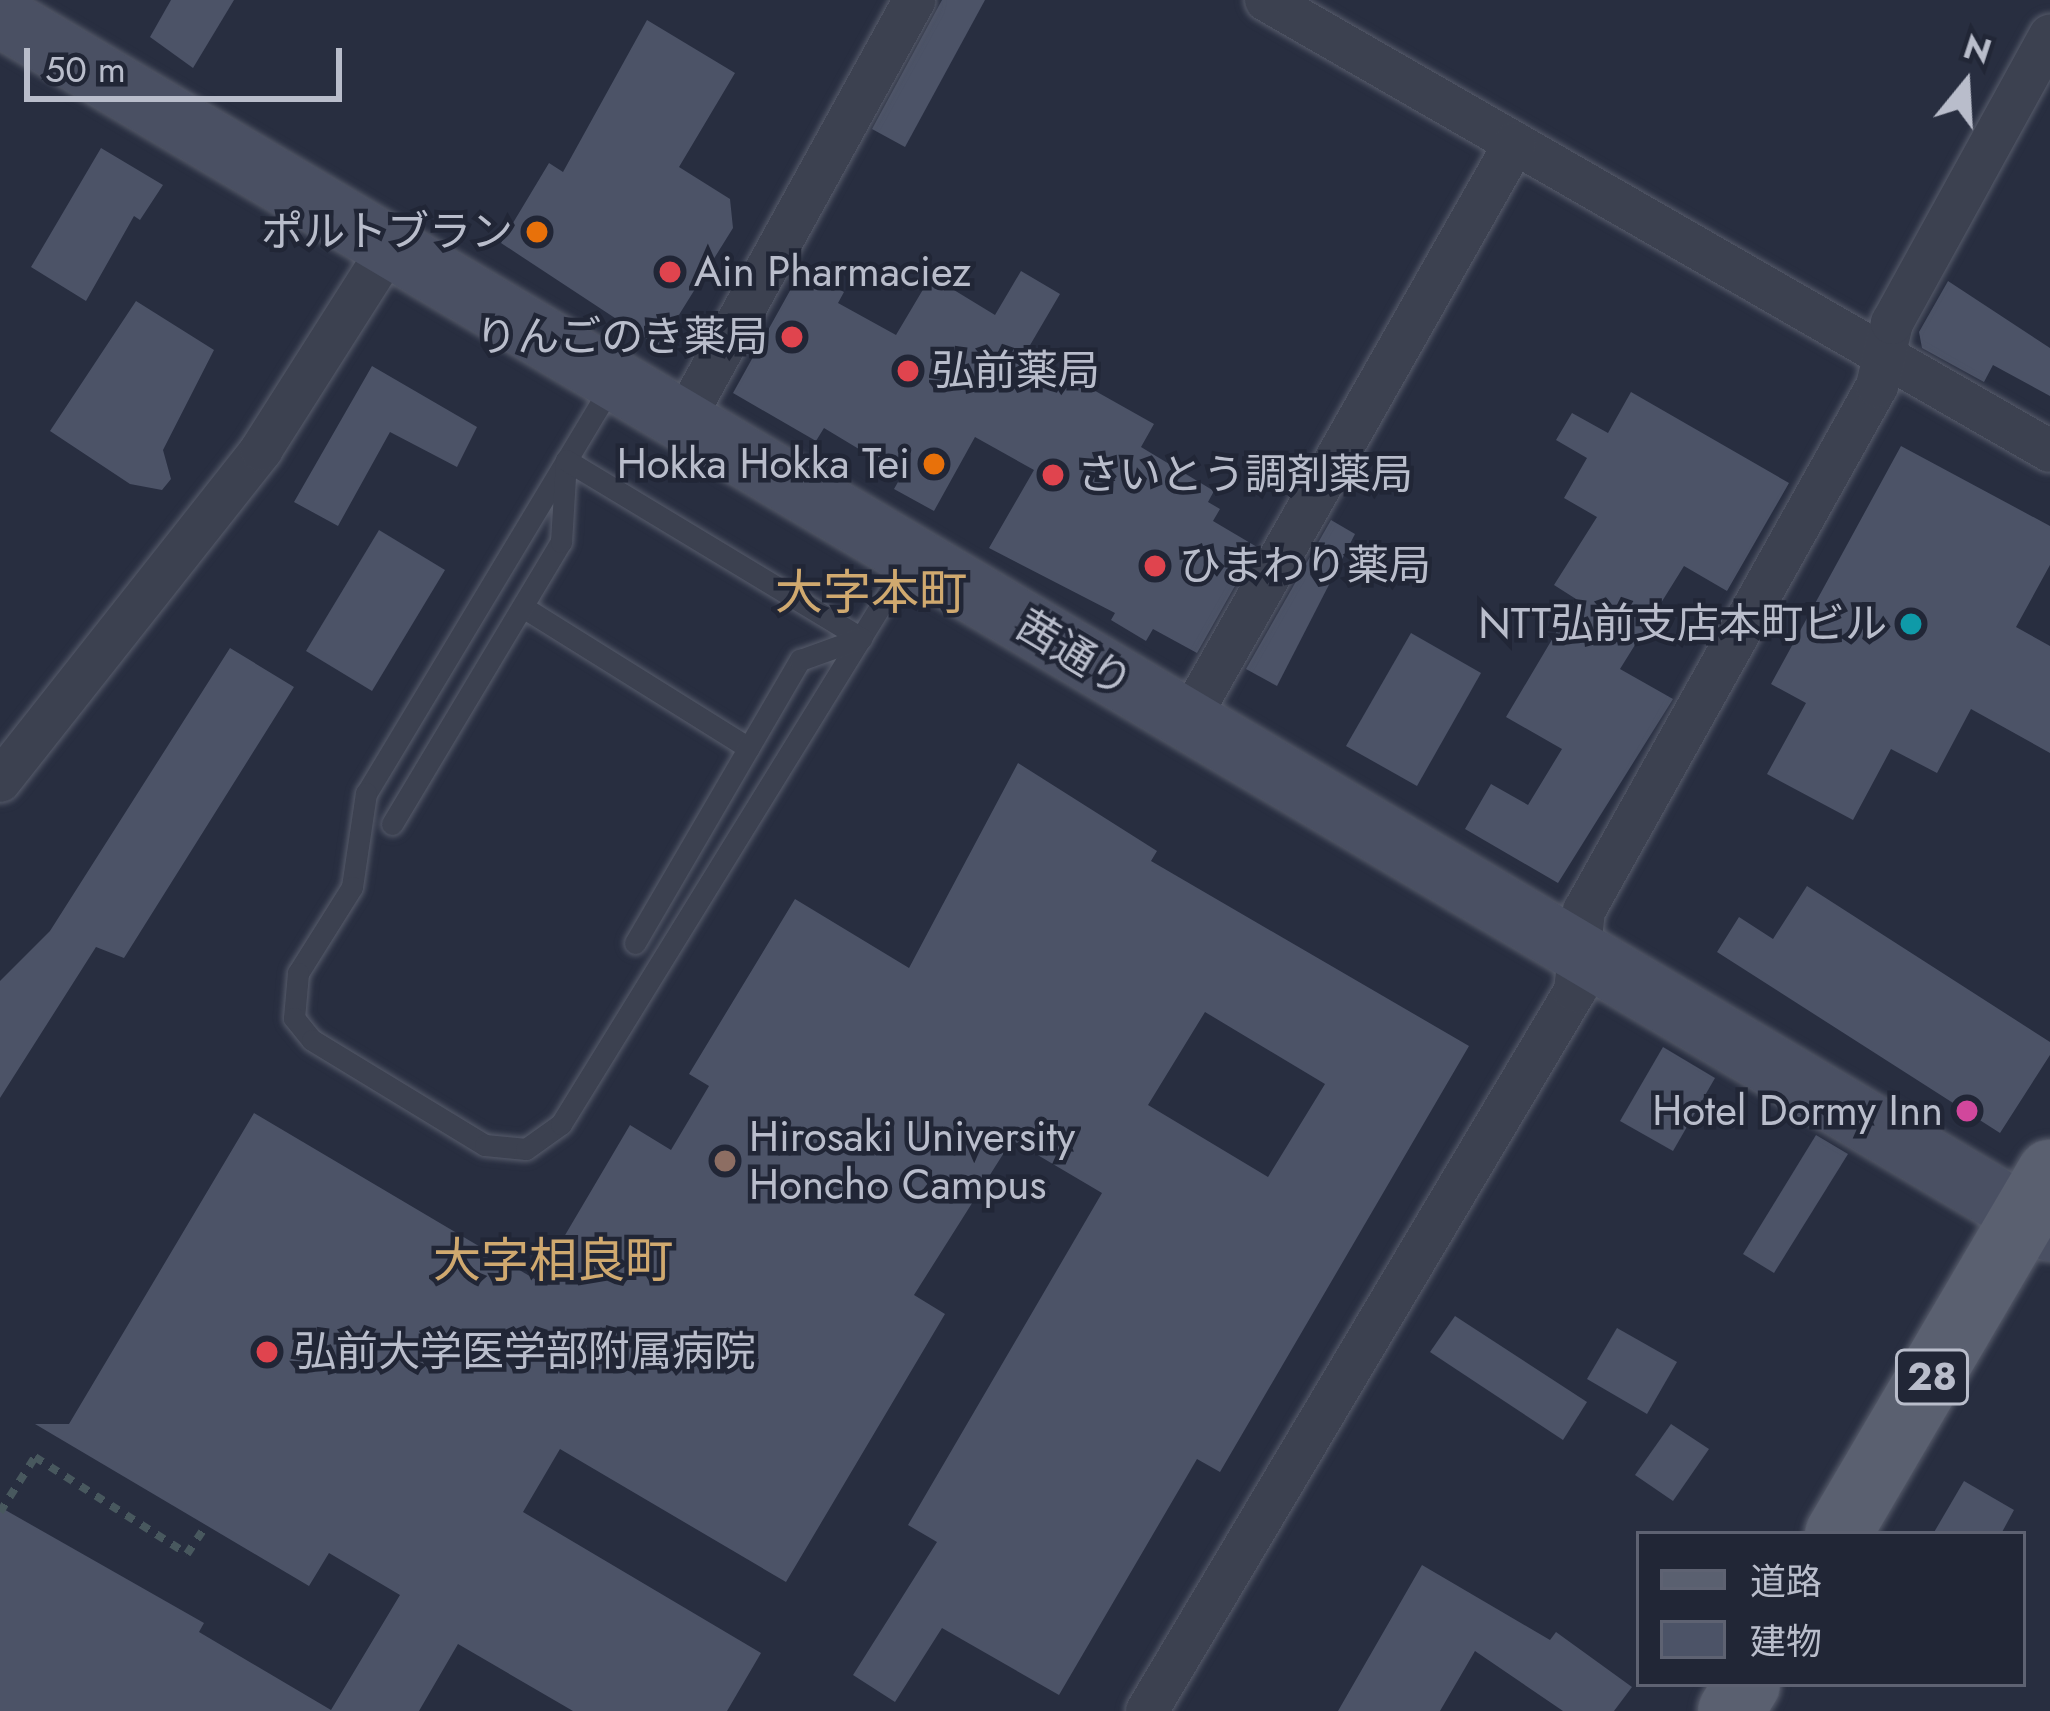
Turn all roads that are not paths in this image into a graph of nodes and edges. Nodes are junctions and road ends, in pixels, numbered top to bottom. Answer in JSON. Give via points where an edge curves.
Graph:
{"nodes":[{"id":1,"x":914,"y":0,"type":"edge"},
{"id":2,"x":1266,"y":0,"type":"edge"},
{"id":3,"x":0,"y":16,"type":"edge"},
{"id":4,"x":2050,"y":36,"type":"edge"},
{"id":5,"x":1515,"y":143,"type":"junction"},
{"id":6,"x":389,"y":248,"type":"junction"},
{"id":7,"x":1885,"y":356,"type":"junction"},
{"id":8,"x":614,"y":380,"type":"junction"},
{"id":9,"x":683,"y":422,"type":"junction"},
{"id":10,"x":2050,"y":451,"type":"edge"},
{"id":11,"x":566,"y":460,"type":"junction"},
{"id":12,"x":911,"y":557,"type":"junction"},
{"id":13,"x":523,"y":607,"type":"junction"},
{"id":14,"x":861,"y":638,"type":"junction"},
{"id":15,"x":1187,"y":722,"type":"junction"},
{"id":16,"x":749,"y":748,"type":"junction"},
{"id":17,"x":0,"y":781,"type":"edge"},
{"id":18,"x":392,"y":824,"type":"dead end"},
{"id":19,"x":635,"y":943,"type":"dead end"},
{"id":20,"x":1576,"y":952,"type":"junction"},
{"id":21,"x":2042,"y":1208,"type":"edge"},
{"id":22,"x":1840,"y":1531,"type":"edge"},
{"id":23,"x":1147,"y":1711,"type":"edge"}],
"edges":[{"from":1,"to":9,"type":"street"},
{"from":2,"to":5,"type":"street"},
{"from":3,"to":6,"type":"street","name":"茜通り"},
{"from":4,"to":7,"type":"street","via":[[1892,323]]},
{"from":5,"to":7,"type":"street"},
{"from":5,"to":15,"type":"street"},
{"from":6,"to":8,"type":"street","name":"茜通り"},
{"from":6,"to":17,"type":"street","via":[[261,450]]},
{"from":7,"to":10,"type":"street"},
{"from":7,"to":20,"type":"street","via":[[1877,386],[1584,911]]},
{"from":8,"to":9,"type":"street","name":"茜通り"},
{"from":8,"to":11,"type":"lane"},
{"from":9,"to":12,"type":"street","name":"茜通り"},
{"from":11,"to":13,"type":"lane","via":[[561,542]]},
{"from":11,"to":14,"type":"lane"},
{"from":11,"to":14,"type":"lane","via":[[366,793],[352,887],[298,973],[294,1018],[312,1040],[485,1145],[526,1149],[561,1124]]},
{"from":12,"to":14,"type":"lane"},
{"from":12,"to":15,"type":"street","name":"茜通り"},
{"from":13,"to":16,"type":"lane"},
{"from":13,"to":18,"type":"lane"},
{"from":14,"to":16,"type":"lane","via":[[800,660]]},
{"from":15,"to":20,"type":"street","name":"茜通り"},
{"from":16,"to":19,"type":"lane"},
{"from":20,"to":21,"type":"street","name":"茜通り"},
{"from":20,"to":23,"type":"street","via":[[1575,991]]},
{"from":21,"to":22,"type":"main road","number":"28"}]}
